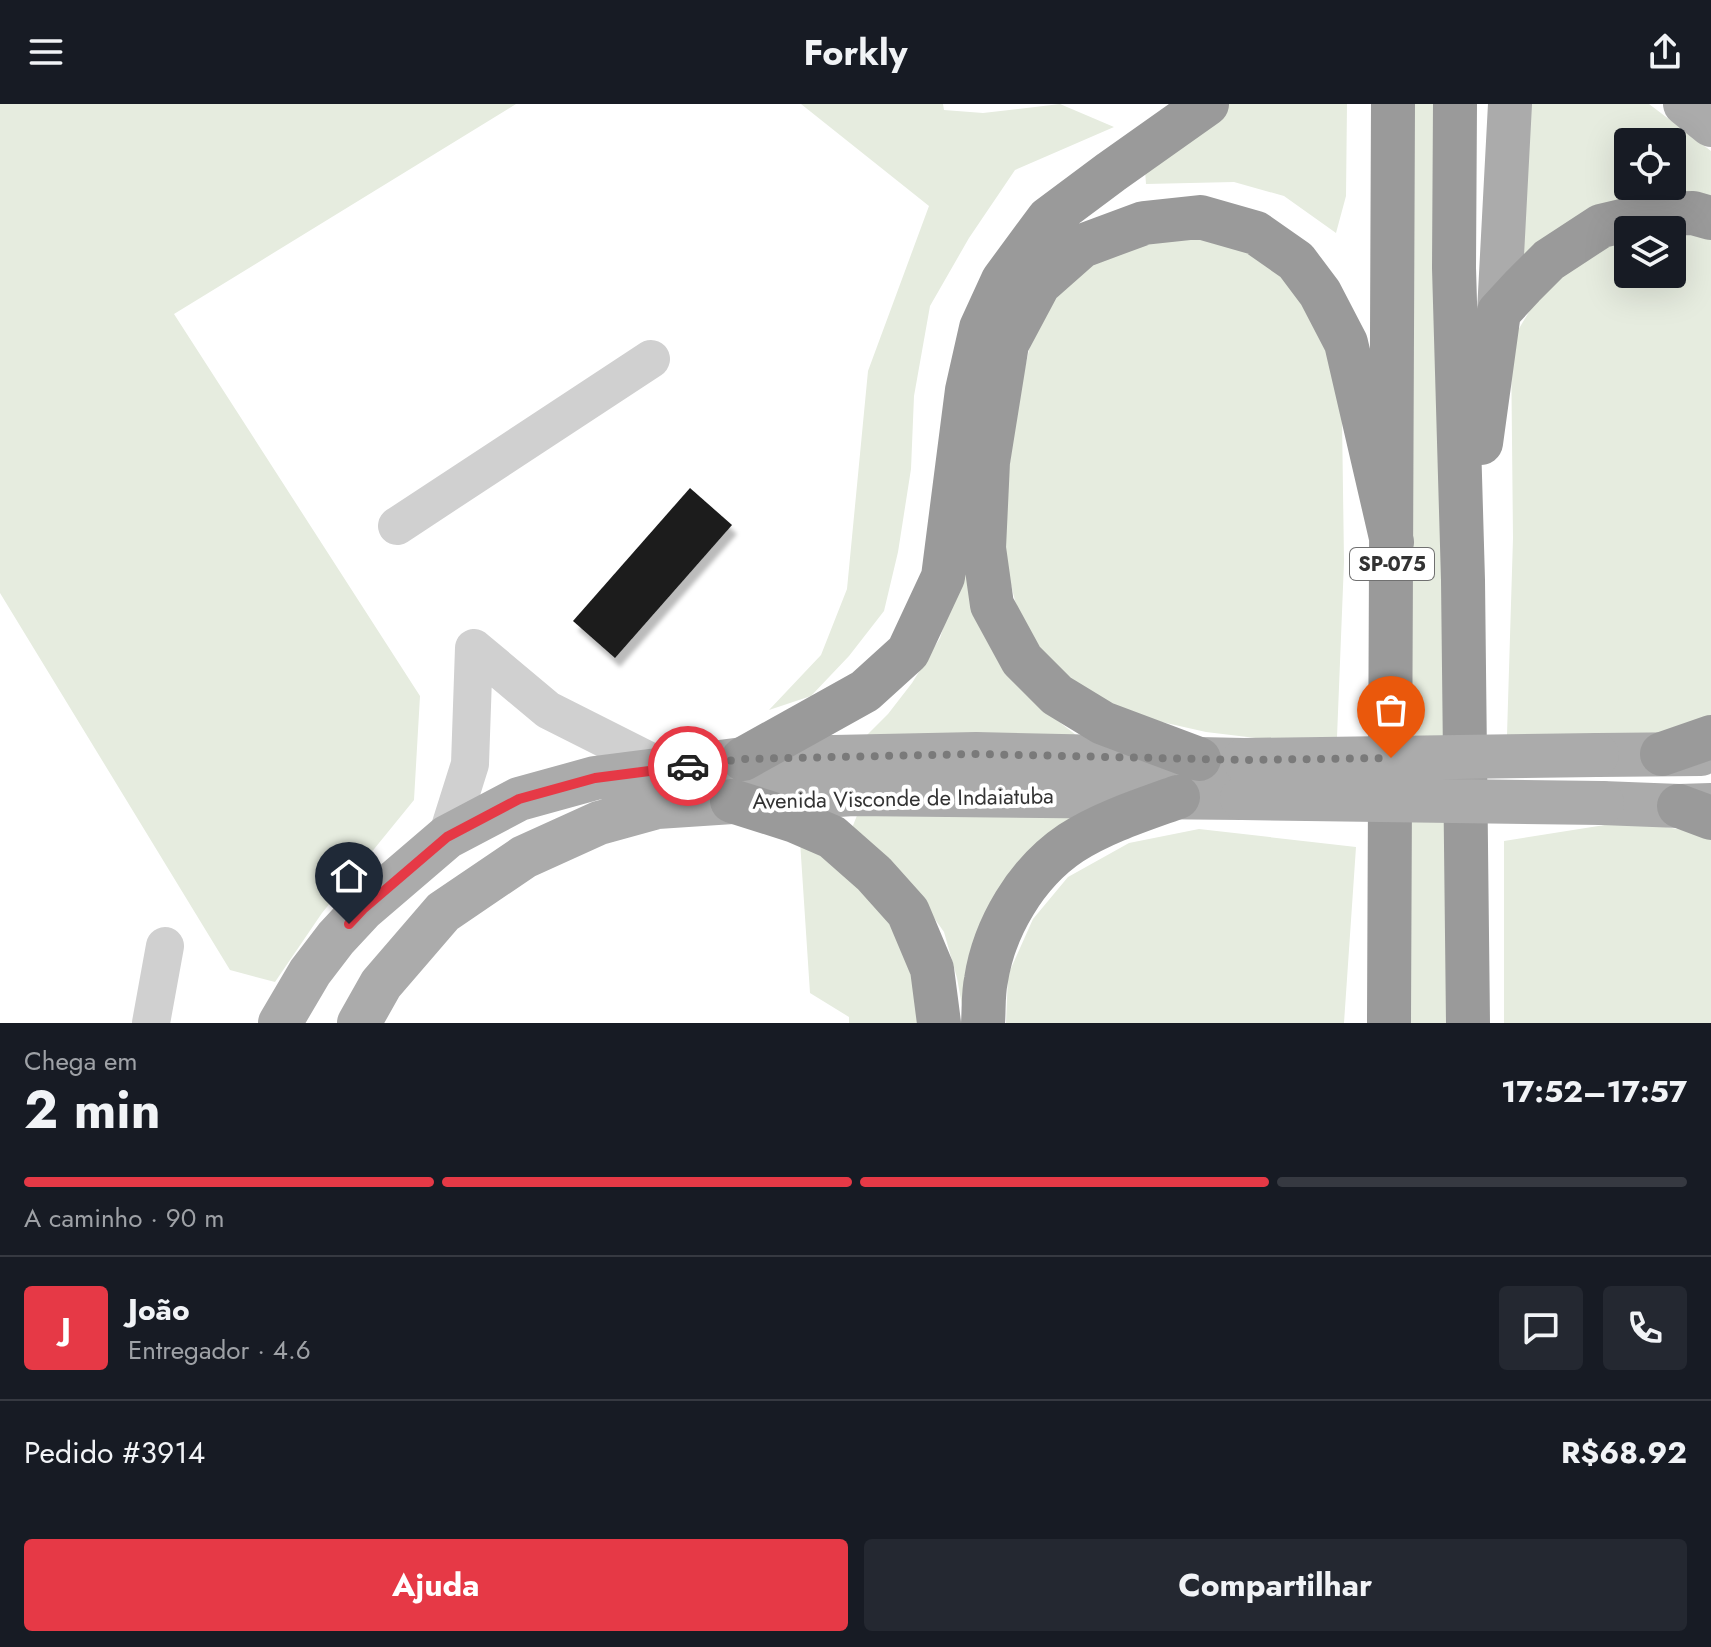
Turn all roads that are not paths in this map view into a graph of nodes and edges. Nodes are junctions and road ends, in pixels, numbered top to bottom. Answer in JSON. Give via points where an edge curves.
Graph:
{"nodes":[{"id":1,"x":1207,"y":104,"type":"edge"},
{"id":2,"x":1393,"y":104,"type":"edge"},
{"id":3,"x":1455,"y":104,"type":"edge"},
{"id":4,"x":1510,"y":104,"type":"edge"},
{"id":5,"x":1685,"y":104,"type":"edge"},
{"id":6,"x":1711,"y":125,"type":"edge"},
{"id":7,"x":1711,"y":218,"type":"edge"},
{"id":8,"x":1499,"y":312,"type":"junction"},
{"id":9,"x":651,"y":359,"type":"dead end"},
{"id":10,"x":397,"y":526,"type":"dead end"},
{"id":11,"x":1392,"y":542,"type":"junction"},
{"id":12,"x":1463,"y":580,"type":"junction"},
{"id":13,"x":1711,"y":737,"type":"edge"},
{"id":14,"x":1662,"y":754,"type":"junction"},
{"id":15,"x":1711,"y":754,"type":"edge"},
{"id":16,"x":743,"y":759,"type":"junction"},
{"id":17,"x":1199,"y":759,"type":"junction"},
{"id":18,"x":665,"y":769,"type":"junction"},
{"id":19,"x":1243,"y":779,"type":"junction"},
{"id":20,"x":1178,"y":797,"type":"junction"},
{"id":21,"x":732,"y":801,"type":"junction"},
{"id":22,"x":1700,"y":810,"type":"edge"},
{"id":23,"x":447,"y":837,"type":"junction"},
{"id":24,"x":1390,"y":920,"type":"junction"},
{"id":25,"x":165,"y":946,"type":"dead end"},
{"id":26,"x":1468,"y":949,"type":"junction"},
{"id":27,"x":278,"y":1022,"type":"edge"},
{"id":28,"x":151,"y":1023,"type":"edge"},
{"id":29,"x":359,"y":1023,"type":"edge"},
{"id":30,"x":939,"y":1023,"type":"edge"},
{"id":31,"x":983,"y":1023,"type":"edge"},
{"id":32,"x":1364,"y":1023,"type":"edge"},
{"id":33,"x":1389,"y":1023,"type":"edge"},
{"id":34,"x":1468,"y":1023,"type":"edge"},
{"id":35,"x":1475,"y":1023,"type":"edge"}],
"edges":[{"from":1,"to":16,"type":"highway","via":[[1048,219],[1003,280],[981,328],[967,390],[943,577],[908,652],[865,691]]},
{"from":2,"to":11,"type":"highway","number":"SP-075"},
{"from":3,"to":12,"type":"highway","number":"SP-075"},
{"from":4,"to":8,"type":"main road"},
{"from":5,"to":6,"type":"main road"},
{"from":7,"to":8,"type":"highway","via":[[1652,214],[1601,226],[1549,260]]},
{"from":8,"to":12,"type":"highway"},
{"from":9,"to":10,"type":"lane"},
{"from":11,"to":17,"type":"highway","via":[[1346,343],[1296,261],[1256,233],[1200,217],[1144,223],[1082,246],[1039,284],[1007,344],[988,462],[984,548],[992,605],[1022,660],[1057,695],[1103,723]]},
{"from":11,"to":24,"type":"highway","number":"SP-075"},
{"from":12,"to":26,"type":"highway","number":"SP-075"},
{"from":13,"to":14,"type":"highway"},
{"from":14,"to":15,"type":"main road"},
{"from":14,"to":19,"type":"main road","bridge":true},
{"from":16,"to":17,"type":"main road","name":"Avenida Visconde de Indaiatuba","via":[[976,754]]},
{"from":16,"to":18,"type":"main road","name":"Avenida Visconde de Indaiatuba"},
{"from":17,"to":19,"type":"main road","name":"Avenida Visconde de Indaiatuba"},
{"from":18,"to":23,"type":"main road","name":"Avenida Visconde de Indaiatuba","via":[[595,778],[519,799]]},
{"from":18,"to":23,"type":"lane","via":[[548,710],[474,648],[470,764]]},
{"from":19,"to":20,"type":"main road","name":"Avenida Visconde de Indaiatuba"},
{"from":19,"to":22,"type":"main road","bridge":true},
{"from":20,"to":21,"type":"main road","name":"Avenida Visconde de Indaiatuba","via":[[853,794]]},
{"from":20,"to":31,"type":"highway","via":[[1071,844],[1025,888],[1002,923],[986,980]]},
{"from":21,"to":29,"type":"main road","name":"Avenida Visconde de Indaiatuba","via":[[657,807],[599,823],[524,857],[443,912],[381,984]]},
{"from":21,"to":30,"type":"highway","via":[[832,837],[874,874],[908,912],[932,969]]},
{"from":23,"to":27,"type":"main road","name":"Avenida Visconde de Indaiatuba","via":[[336,938]]},
{"from":24,"to":32,"type":"highway"},
{"from":24,"to":33,"type":"highway","number":"SP-075"},
{"from":25,"to":28,"type":"lane"},
{"from":26,"to":34,"type":"highway","number":"SP-075"},
{"from":26,"to":35,"type":"highway"}]}
